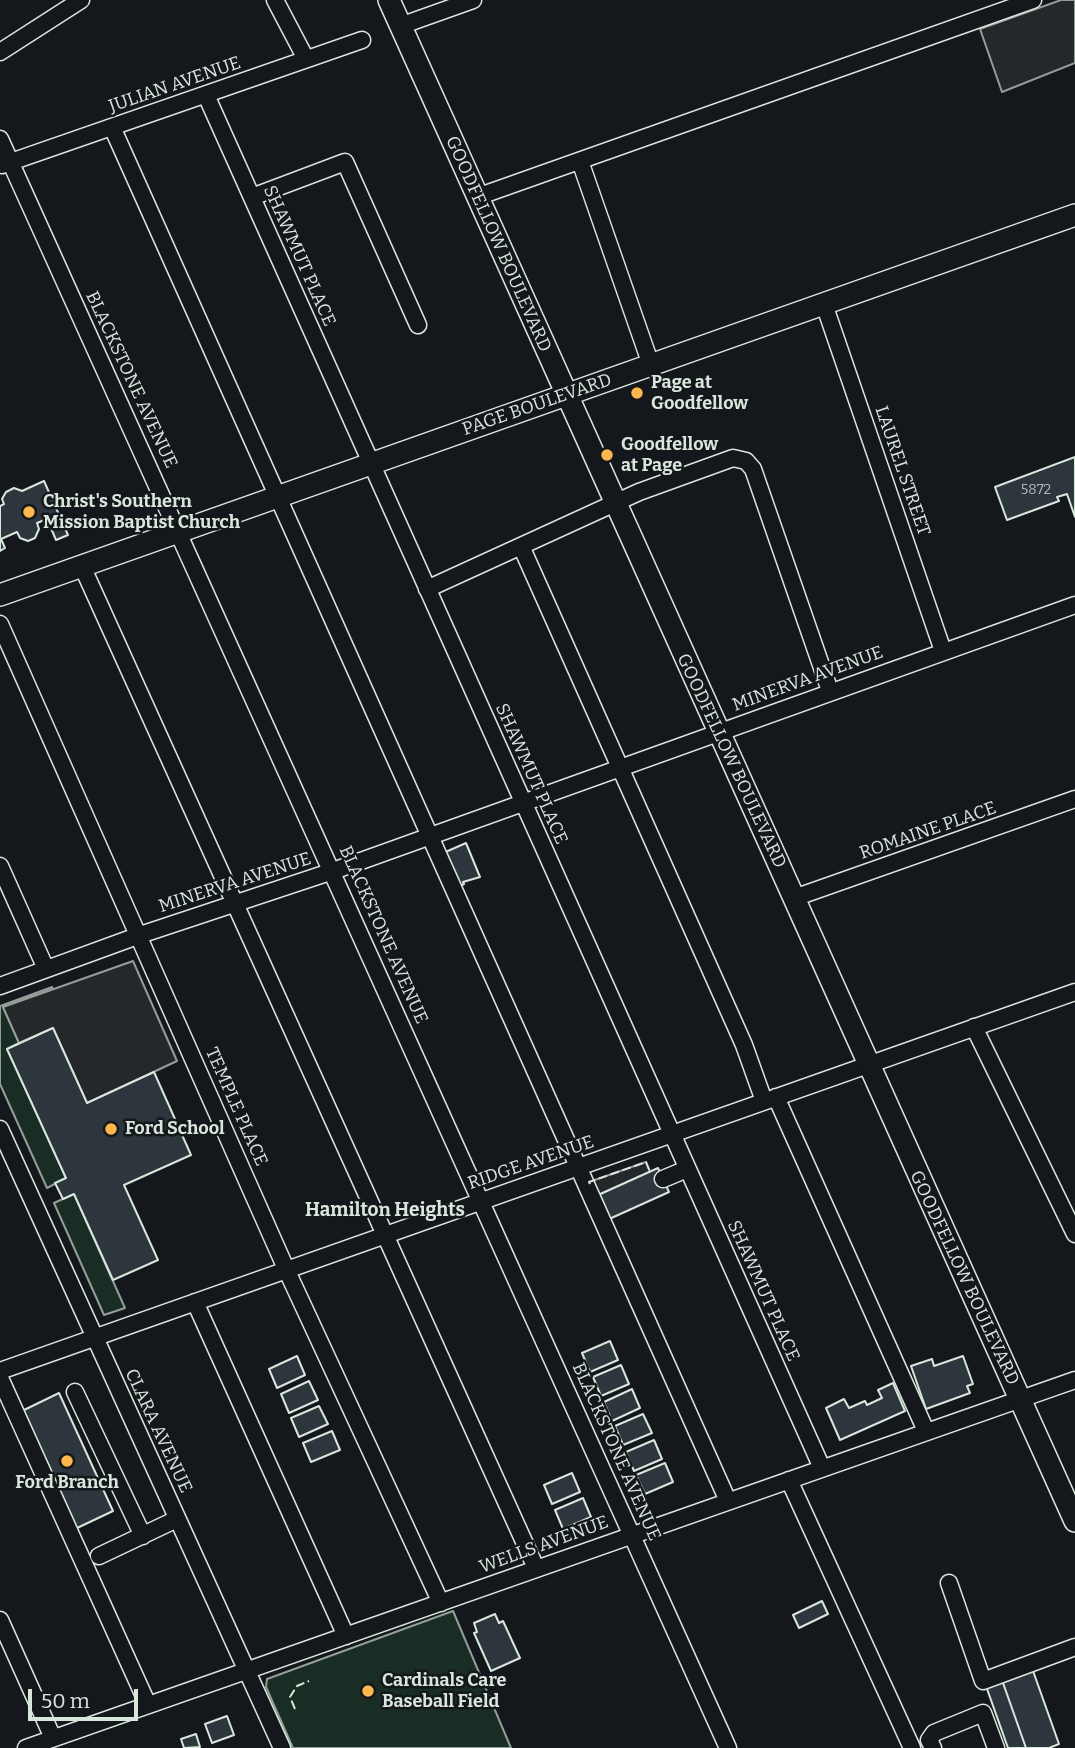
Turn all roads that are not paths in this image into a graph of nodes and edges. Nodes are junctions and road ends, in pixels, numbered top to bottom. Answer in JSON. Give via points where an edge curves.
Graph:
{"nodes":[{"id":1,"x":81,"y":0,"type":"edge"},
{"id":2,"x":275,"y":0,"type":"edge"},
{"id":3,"x":388,"y":0,"type":"edge"},
{"id":4,"x":473,"y":0,"type":"edge"},
{"id":5,"x":1033,"y":0,"type":"edge"},
{"id":6,"x":400,"y":26,"type":"junction"},
{"id":7,"x":362,"y":40,"type":"dead end"},
{"id":8,"x":0,"y":52,"type":"edge"},
{"id":9,"x":306,"y":59,"type":"junction"},
{"id":10,"x":206,"y":95,"type":"junction"},
{"id":11,"x":113,"y":127,"type":"junction"},
{"id":12,"x":0,"y":139,"type":"edge"},
{"id":13,"x":580,"y":161,"type":"junction"},
{"id":14,"x":5,"y":164,"type":"edge"},
{"id":15,"x":252,"y":197,"type":"junction"},
{"id":16,"x":477,"y":197,"type":"junction"},
{"id":17,"x":1075,"y":215,"type":"edge"},
{"id":18,"x":824,"y":304,"type":"junction"},
{"id":19,"x":418,"y":325,"type":"dead end"},
{"id":20,"x":651,"y":365,"type":"junction"},
{"id":21,"x":565,"y":395,"type":"junction"},
{"id":22,"x":371,"y":463,"type":"junction"},
{"id":23,"x":279,"y":496,"type":"junction"},
{"id":24,"x":613,"y":504,"type":"junction"},
{"id":25,"x":179,"y":531,"type":"junction"},
{"id":26,"x":521,"y":546,"type":"junction"},
{"id":27,"x":82,"y":566,"type":"junction"},
{"id":28,"x":427,"y":589,"type":"junction"},
{"id":29,"x":0,"y":596,"type":"edge"},
{"id":30,"x":1075,"y":605,"type":"edge"},
{"id":31,"x":0,"y":624,"type":"edge"},
{"id":32,"x":943,"y":651,"type":"junction"},
{"id":33,"x":830,"y":691,"type":"junction"},
{"id":34,"x":718,"y":731,"type":"junction"},
{"id":35,"x":618,"y":768,"type":"junction"},
{"id":36,"x":1075,"y":799,"type":"edge"},
{"id":37,"x":523,"y":803,"type":"junction"},
{"id":38,"x":428,"y":837,"type":"junction"},
{"id":39,"x":0,"y":866,"type":"edge"},
{"id":40,"x":333,"y":871,"type":"junction"},
{"id":41,"x":794,"y":898,"type":"junction"},
{"id":42,"x":236,"y":903,"type":"junction"},
{"id":43,"x":140,"y":935,"type":"junction"},
{"id":44,"x":46,"y":969,"type":"junction"},
{"id":45,"x":0,"y":986,"type":"edge"},
{"id":46,"x":1075,"y":992,"type":"edge"},
{"id":47,"x":974,"y":1027,"type":"junction"},
{"id":48,"x":867,"y":1065,"type":"junction"},
{"id":49,"x":770,"y":1099,"type":"junction"},
{"id":50,"x":0,"y":1129,"type":"edge"},
{"id":51,"x":671,"y":1134,"type":"junction"},
{"id":52,"x":576,"y":1168,"type":"junction"},
{"id":53,"x":687,"y":1168,"type":"junction"},
{"id":54,"x":663,"y":1179,"type":"dead end"},
{"id":55,"x":481,"y":1201,"type":"junction"},
{"id":56,"x":1075,"y":1234,"type":"edge"},
{"id":57,"x":387,"y":1235,"type":"junction"},
{"id":58,"x":287,"y":1271,"type":"junction"},
{"id":59,"x":195,"y":1302,"type":"junction"},
{"id":60,"x":93,"y":1337,"type":"junction"},
{"id":61,"x":0,"y":1371,"type":"edge"},
{"id":62,"x":0,"y":1378,"type":"edge"},
{"id":63,"x":1075,"y":1380,"type":"edge"},
{"id":64,"x":75,"y":1392,"type":"dead end"},
{"id":65,"x":1019,"y":1399,"type":"junction"},
{"id":66,"x":926,"y":1431,"type":"junction"},
{"id":67,"x":822,"y":1468,"type":"junction"},
{"id":68,"x":789,"y":1480,"type":"junction"},
{"id":69,"x":728,"y":1501,"type":"junction"},
{"id":70,"x":177,"y":1519,"type":"junction"},
{"id":71,"x":1075,"y":1521,"type":"edge"},
{"id":72,"x":632,"y":1534,"type":"junction"},
{"id":73,"x":143,"y":1536,"type":"junction"},
{"id":74,"x":99,"y":1556,"type":"dead end"},
{"id":75,"x":536,"y":1568,"type":"junction"},
{"id":76,"x":949,"y":1583,"type":"dead end"},
{"id":77,"x":441,"y":1603,"type":"junction"},
{"id":78,"x":0,"y":1620,"type":"edge"},
{"id":79,"x":346,"y":1636,"type":"junction"},
{"id":80,"x":1075,"y":1647,"type":"edge"},
{"id":81,"x":247,"y":1671,"type":"junction"},
{"id":82,"x":148,"y":1705,"type":"junction"},
{"id":83,"x":53,"y":1738,"type":"junction"},
{"id":84,"x":26,"y":1748,"type":"edge"},
{"id":85,"x":282,"y":1748,"type":"edge"},
{"id":86,"x":728,"y":1748,"type":"edge"},
{"id":87,"x":912,"y":1748,"type":"edge"},
{"id":88,"x":933,"y":1748,"type":"edge"},
{"id":89,"x":995,"y":1748,"type":"edge"}],
"edges":[{"from":1,"to":8,"type":"street"},
{"from":2,"to":9,"type":"street"},
{"from":3,"to":6,"type":"main road","name":"GOODFELLOW BOULEVARD"},
{"from":4,"to":6,"type":"street"},
{"from":5,"to":13,"type":"street"},
{"from":6,"to":16,"type":"main road","name":"GOODFELLOW BOULEVARD"},
{"from":7,"to":9,"type":"street","name":"JULIAN AVENUE"},
{"from":9,"to":10,"type":"street","name":"JULIAN AVENUE"},
{"from":10,"to":11,"type":"street","name":"JULIAN AVENUE"},
{"from":10,"to":15,"type":"street","name":"SHAWMUT PLACE"},
{"from":11,"to":14,"type":"street","name":"JULIAN AVENUE"},
{"from":11,"to":23,"type":"street"},
{"from":12,"to":14,"type":"street","name":"BLACKSTONE AVENUE"},
{"from":13,"to":16,"type":"street"},
{"from":13,"to":20,"type":"street"},
{"from":14,"to":25,"type":"street","name":"BLACKSTONE AVENUE"},
{"from":15,"to":19,"type":"street","via":[[345,162]]},
{"from":15,"to":22,"type":"street","name":"SHAWMUT PLACE"},
{"from":16,"to":21,"type":"main road","name":"GOODFELLOW BOULEVARD"},
{"from":17,"to":18,"type":"main road","name":"PAGE BOULEVARD"},
{"from":18,"to":20,"type":"main road","name":"PAGE BOULEVARD"},
{"from":18,"to":32,"type":"street","name":"LAUREL STREET"},
{"from":20,"to":21,"type":"main road","name":"PAGE BOULEVARD"},
{"from":21,"to":22,"type":"main road","name":"PAGE BOULEVARD"},
{"from":21,"to":24,"type":"main road","name":"GOODFELLOW BOULEVARD"},
{"from":22,"to":23,"type":"main road","name":"PAGE BOULEVARD"},
{"from":22,"to":28,"type":"street","name":"SHAWMUT PLACE"},
{"from":23,"to":25,"type":"main road","name":"PAGE BOULEVARD"},
{"from":23,"to":38,"type":"street"},
{"from":24,"to":26,"type":"street"},
{"from":24,"to":33,"type":"street","via":[[733,458],[746,461],[753,469]]},
{"from":24,"to":34,"type":"main road","name":"GOODFELLOW BOULEVARD"},
{"from":25,"to":27,"type":"main road","name":"PAGE BOULEVARD"},
{"from":25,"to":40,"type":"street","name":"BLACKSTONE AVENUE"},
{"from":26,"to":28,"type":"street"},
{"from":26,"to":35,"type":"street"},
{"from":27,"to":29,"type":"main road","name":"PAGE BOULEVARD"},
{"from":27,"to":42,"type":"street"},
{"from":28,"to":37,"type":"street","name":"SHAWMUT PLACE"},
{"from":30,"to":32,"type":"street","name":"MINERVA AVENUE"},
{"from":31,"to":43,"type":"street","name":"TEMPLE PLACE"},
{"from":32,"to":33,"type":"street","name":"MINERVA AVENUE"},
{"from":33,"to":34,"type":"street","name":"MINERVA AVENUE"},
{"from":34,"to":35,"type":"street","name":"MINERVA AVENUE"},
{"from":34,"to":41,"type":"main road","name":"GOODFELLOW BOULEVARD"},
{"from":35,"to":37,"type":"street","name":"MINERVA AVENUE"},
{"from":35,"to":49,"type":"street"},
{"from":36,"to":41,"type":"street","name":"ROMAINE PLACE"},
{"from":37,"to":38,"type":"street","name":"MINERVA AVENUE"},
{"from":37,"to":51,"type":"street","name":"SHAWMUT PLACE"},
{"from":38,"to":40,"type":"street","name":"MINERVA AVENUE"},
{"from":38,"to":52,"type":"street"},
{"from":39,"to":44,"type":"street"},
{"from":40,"to":42,"type":"street","name":"MINERVA AVENUE"},
{"from":40,"to":55,"type":"street","name":"BLACKSTONE AVENUE"},
{"from":41,"to":48,"type":"main road","name":"GOODFELLOW BOULEVARD"},
{"from":42,"to":43,"type":"street","name":"MINERVA AVENUE"},
{"from":42,"to":57,"type":"street"},
{"from":43,"to":44,"type":"street","name":"MINERVA AVENUE"},
{"from":43,"to":58,"type":"street","name":"TEMPLE PLACE"},
{"from":44,"to":45,"type":"street","name":"MINERVA AVENUE"},
{"from":46,"to":47,"type":"street","name":"RIDGE AVENUE"},
{"from":47,"to":48,"type":"street","name":"RIDGE AVENUE"},
{"from":47,"to":56,"type":"street"},
{"from":48,"to":49,"type":"street","name":"RIDGE AVENUE"},
{"from":48,"to":65,"type":"main road","name":"GOODFELLOW BOULEVARD"},
{"from":49,"to":51,"type":"street","name":"RIDGE AVENUE"},
{"from":49,"to":66,"type":"street"},
{"from":50,"to":60,"type":"street","name":"CLARA AVENUE"},
{"from":51,"to":52,"type":"street","name":"RIDGE AVENUE"},
{"from":51,"to":53,"type":"street","name":"SHAWMUT PLACE"},
{"from":52,"to":55,"type":"street","name":"RIDGE AVENUE"},
{"from":52,"to":69,"type":"street"},
{"from":53,"to":54,"type":"street"},
{"from":53,"to":67,"type":"street","name":"SHAWMUT PLACE"},
{"from":55,"to":57,"type":"street","name":"RIDGE AVENUE"},
{"from":55,"to":72,"type":"street","name":"BLACKSTONE AVENUE"},
{"from":57,"to":58,"type":"street","name":"RIDGE AVENUE"},
{"from":57,"to":75,"type":"street"},
{"from":58,"to":59,"type":"street","name":"RIDGE AVENUE"},
{"from":58,"to":77,"type":"street","name":"TEMPLE PLACE"},
{"from":59,"to":60,"type":"street","name":"RIDGE AVENUE"},
{"from":59,"to":79,"type":"street"},
{"from":60,"to":61,"type":"street","name":"RIDGE AVENUE"},
{"from":60,"to":70,"type":"street","name":"CLARA AVENUE"},
{"from":62,"to":82,"type":"street"},
{"from":63,"to":65,"type":"street","name":"WELLS AVENUE"},
{"from":64,"to":73,"type":"street"},
{"from":65,"to":66,"type":"street","name":"WELLS AVENUE"},
{"from":65,"to":71,"type":"main road","name":"GOODFELLOW BOULEVARD"},
{"from":66,"to":67,"type":"street","name":"WELLS AVENUE"},
{"from":67,"to":68,"type":"street","name":"WELLS AVENUE"},
{"from":68,"to":69,"type":"street","name":"WELLS AVENUE"},
{"from":68,"to":87,"type":"street"},
{"from":69,"to":72,"type":"street","name":"WELLS AVENUE"},
{"from":70,"to":73,"type":"street"},
{"from":70,"to":81,"type":"street","name":"CLARA AVENUE"},
{"from":72,"to":75,"type":"street","name":"WELLS AVENUE"},
{"from":72,"to":86,"type":"street","name":"BLACKSTONE AVENUE"},
{"from":73,"to":74,"type":"street"},
{"from":75,"to":77,"type":"street","name":"WELLS AVENUE"},
{"from":76,"to":80,"type":"street","via":[[983,1681]]},
{"from":77,"to":79,"type":"street","name":"WELLS AVENUE"},
{"from":78,"to":83,"type":"street"},
{"from":79,"to":81,"type":"street","name":"WELLS AVENUE"},
{"from":81,"to":82,"type":"street","name":"WELLS AVENUE"},
{"from":81,"to":85,"type":"street","name":"CLARA AVENUE"},
{"from":82,"to":83,"type":"street","name":"WELLS AVENUE"},
{"from":83,"to":84,"type":"street","name":"WELLS AVENUE"},
{"from":88,"to":89,"type":"street","via":[[929,1740],[934,1733],[983,1713]]}]}
